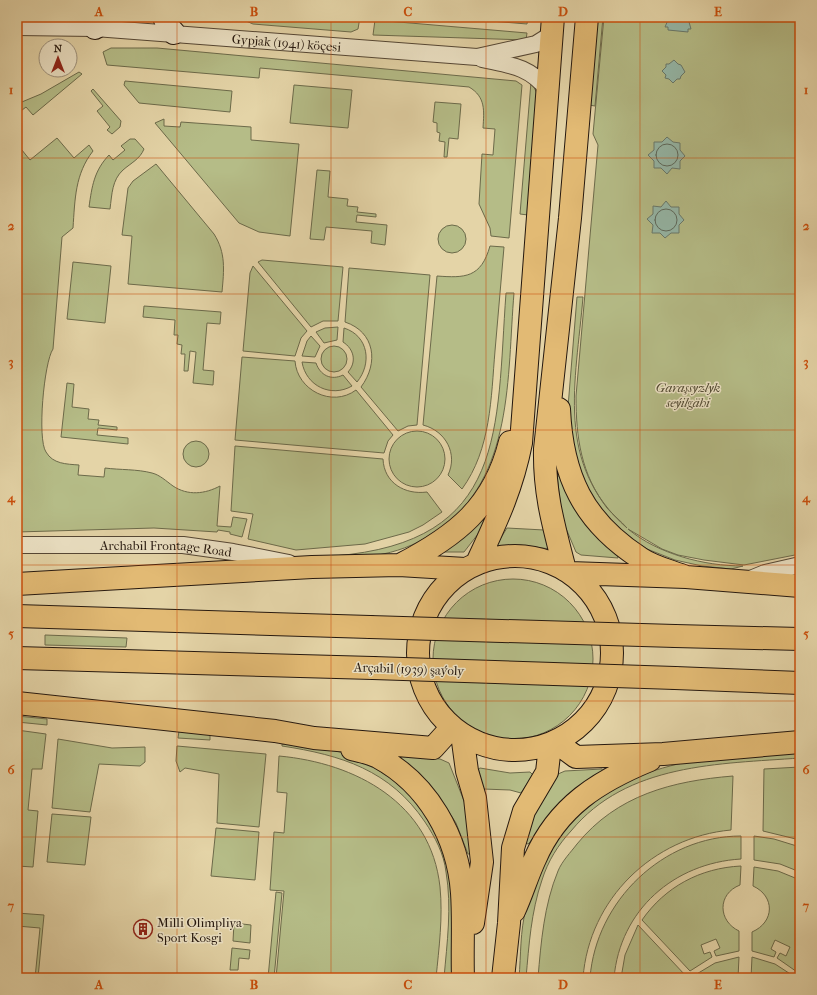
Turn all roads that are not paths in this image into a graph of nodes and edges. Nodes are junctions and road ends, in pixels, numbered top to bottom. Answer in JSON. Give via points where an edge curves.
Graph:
{"nodes":[{"id":1,"x":587,"y":17,"type":"edge"},
{"id":2,"x":102,"y":22,"type":"edge"},
{"id":3,"x":169,"y":25,"type":"edge"},
{"id":4,"x":553,"y":26,"type":"edge"},
{"id":5,"x":17,"y":27,"type":"edge"},
{"id":6,"x":477,"y":57,"type":"junction"},
{"id":7,"x":547,"y":89,"type":"junction"},
{"id":8,"x":538,"y":216,"type":"junction"},
{"id":9,"x":570,"y":218,"type":"junction"},
{"id":10,"x":556,"y":356,"type":"junction"},
{"id":11,"x":525,"y":381,"type":"junction"},
{"id":12,"x":17,"y":545,"type":"edge"},
{"id":13,"x":399,"y":565,"type":"junction"},
{"id":14,"x":800,"y":565,"type":"edge"},
{"id":15,"x":471,"y":566,"type":"junction"},
{"id":16,"x":312,"y":567,"type":"junction"},
{"id":17,"x":567,"y":571,"type":"junction"},
{"id":18,"x":686,"y":577,"type":"junction"},
{"id":19,"x":744,"y":581,"type":"junction"},
{"id":20,"x":17,"y":584,"type":"edge"},
{"id":21,"x":800,"y":586,"type":"edge"},
{"id":22,"x":17,"y":616,"type":"edge"},
{"id":23,"x":800,"y":639,"type":"edge"},
{"id":24,"x":17,"y":658,"type":"edge"},
{"id":25,"x":800,"y":683,"type":"edge"},
{"id":26,"x":17,"y":703,"type":"edge"},
{"id":27,"x":457,"y":730,"type":"junction"},
{"id":28,"x":314,"y":738,"type":"junction"},
{"id":29,"x":800,"y":742,"type":"edge"},
{"id":30,"x":553,"y":745,"type":"junction"},
{"id":31,"x":663,"y":754,"type":"junction"},
{"id":32,"x":509,"y":923,"type":"junction"},
{"id":33,"x":464,"y":978,"type":"edge"},
{"id":34,"x":503,"y":978,"type":"edge"}],
"edges":[{"from":1,"to":9,"type":"main road"},
{"from":2,"to":3,"type":"street","name":"Gypjak (1941) köçesi"},
{"from":2,"to":5,"type":"street","name":"Gypjak (1941) köçesi"},
{"from":3,"to":6,"type":"street","name":"Gypjak (1941) köçesi"},
{"from":4,"to":6,"type":"street","name":"Gypjak (1941) köçesi","via":[[536,44]]},
{"from":4,"to":7,"type":"main road"},
{"from":6,"to":7,"type":"street","via":[[527,71],[538,77]]},
{"from":7,"to":8,"type":"main road"},
{"from":8,"to":9,"type":"main road"},
{"from":8,"to":11,"type":"main road"},
{"from":9,"to":10,"type":"main road"},
{"from":10,"to":17,"type":"main road","via":[[546,429],[544,476],[548,503]]},
{"from":10,"to":18,"type":"main road","via":[[560,435],[570,478],[579,494],[599,523],[635,555]]},
{"from":11,"to":13,"type":"main road","via":[[509,448],[494,486],[473,515],[459,529],[433,547]]},
{"from":11,"to":15,"type":"main road","via":[[521,443],[515,474],[504,506]]},
{"from":12,"to":16,"type":"street","name":"Archabil Frontage Road","via":[[183,545]]},
{"from":13,"to":15,"type":"main road"},
{"from":13,"to":16,"type":"main road"},
{"from":14,"to":19,"type":"street"},
{"from":15,"to":17,"type":"main road","via":[[504,556],[531,557]]},
{"from":15,"to":27,"type":"main road","via":[[447,583],[432,601],[422,622],[418,644],[418,668],[425,690],[436,710]]},
{"from":16,"to":20,"type":"main road"},
{"from":17,"to":18,"type":"main road"},
{"from":17,"to":30,"type":"main road","via":[[588,589],[601,608],[609,631],[612,655],[608,678],[599,701],[584,720]]},
{"from":18,"to":19,"type":"main road"},
{"from":19,"to":21,"type":"main road"},
{"from":22,"to":23,"type":"main road","bridge":true},
{"from":24,"to":25,"type":"main road","name":"Arçabil (1939) şaýoly","bridge":true},
{"from":26,"to":28,"type":"main road","via":[[275,731]]},
{"from":27,"to":28,"type":"main road","via":[[433,748]]},
{"from":27,"to":30,"type":"main road","via":[[483,744],[506,749]]},
{"from":27,"to":33,"type":"main road","via":[[475,798],[482,862]]},
{"from":28,"to":33,"type":"main road","via":[[377,756],[416,785],[432,804],[453,851],[462,892]]},
{"from":29,"to":31,"type":"main road"},
{"from":30,"to":31,"type":"main road","via":[[576,757]]},
{"from":30,"to":32,"type":"main road","via":[[547,772],[524,811],[513,848]]},
{"from":31,"to":32,"type":"main road","via":[[619,772],[594,787],[574,804],[545,840]]},
{"from":32,"to":34,"type":"main road"}]}
